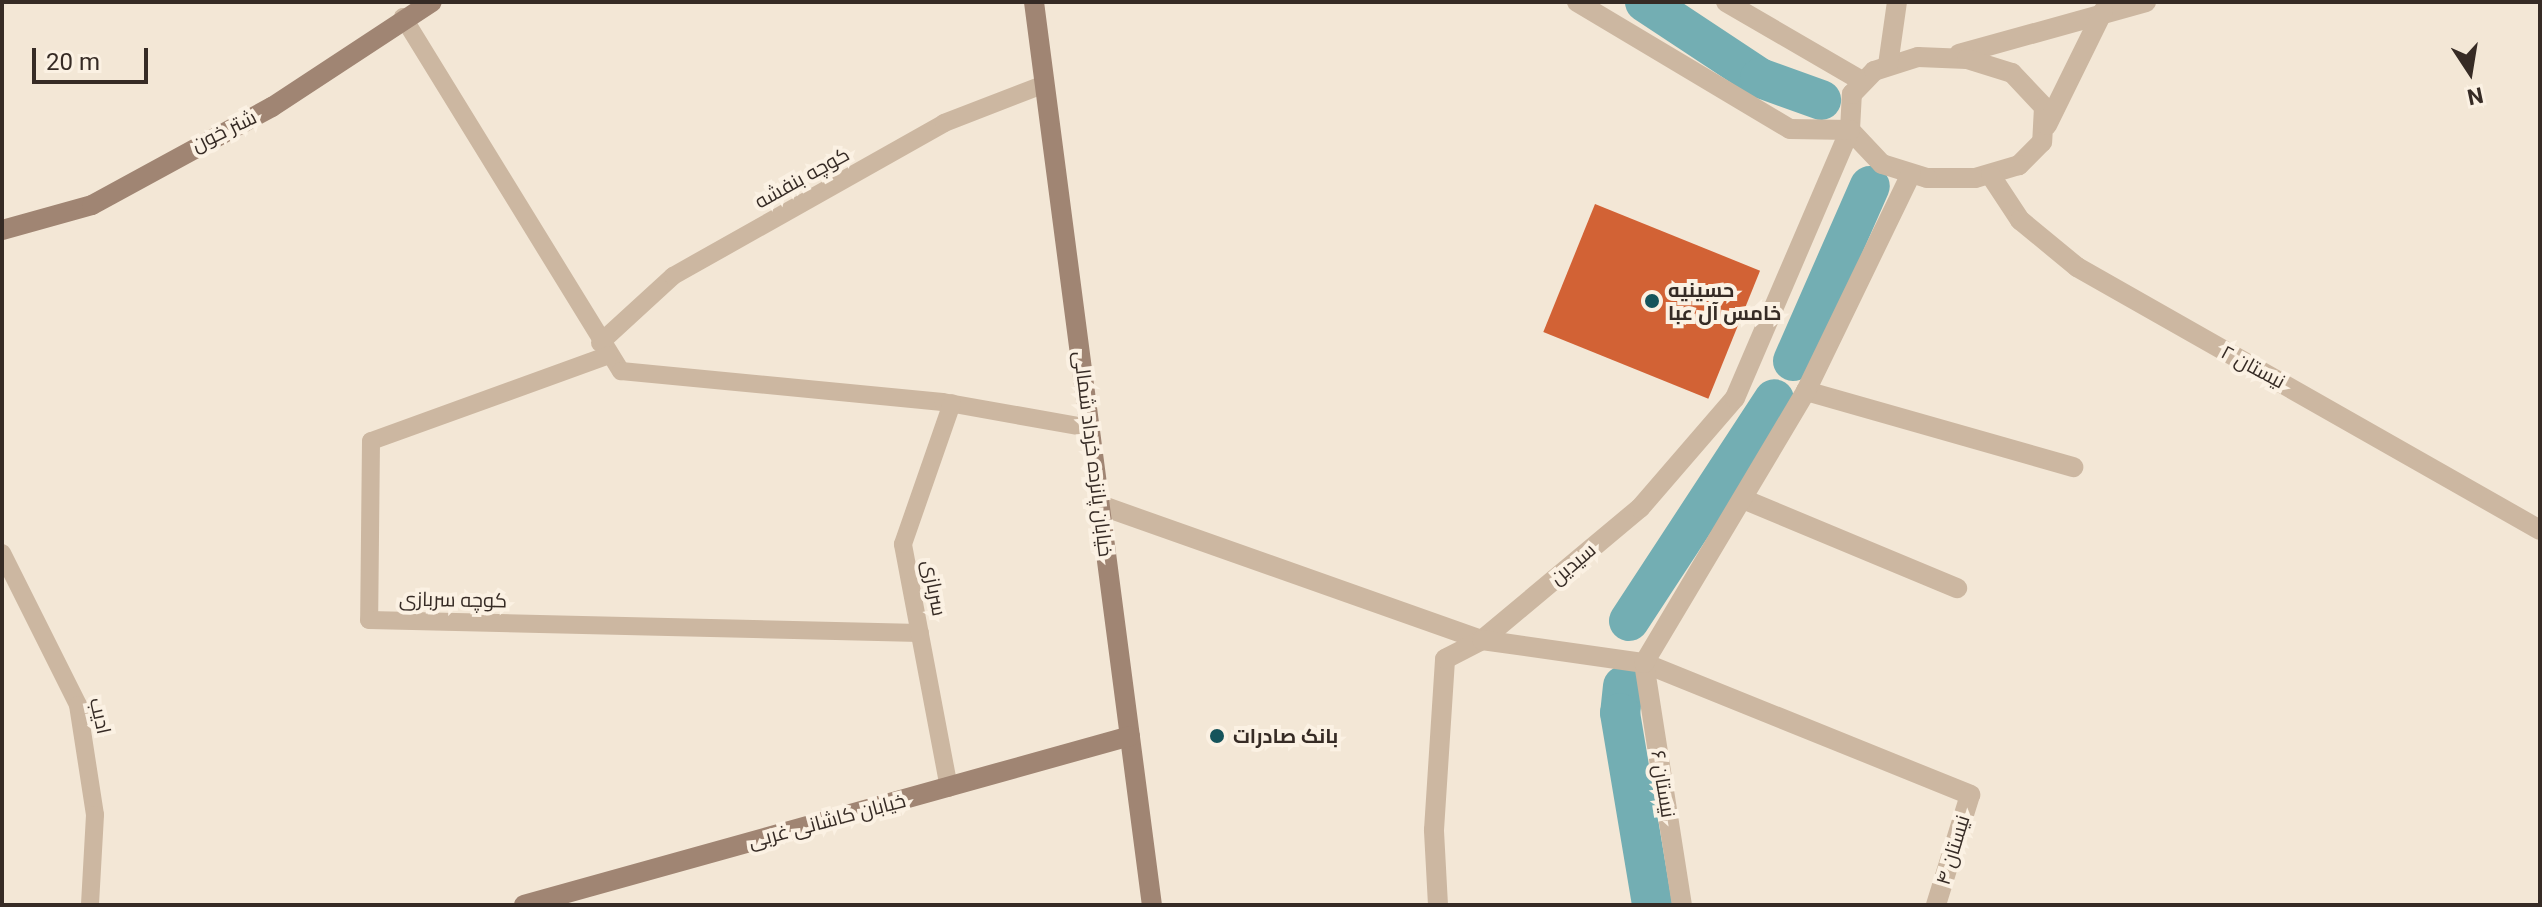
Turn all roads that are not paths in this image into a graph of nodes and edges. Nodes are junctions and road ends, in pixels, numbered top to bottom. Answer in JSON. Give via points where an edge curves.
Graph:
{"nodes":[{"id":1,"x":432,"y":2,"type":"edge"},
{"id":2,"x":1034,"y":2,"type":"edge"},
{"id":3,"x":1577,"y":2,"type":"edge"},
{"id":4,"x":1726,"y":2,"type":"edge"},
{"id":5,"x":1897,"y":2,"type":"edge"},
{"id":6,"x":2146,"y":2,"type":"edge"},
{"id":7,"x":2103,"y":11,"type":"junction"},
{"id":8,"x":403,"y":17,"type":"junction"},
{"id":9,"x":1951,"y":57,"type":"junction"},
{"id":10,"x":1888,"y":65,"type":"junction"},
{"id":11,"x":1862,"y":81,"type":"junction"},
{"id":12,"x":1045,"y":84,"type":"junction"},
{"id":13,"x":2047,"y":125,"type":"junction"},
{"id":14,"x":1850,"y":130,"type":"junction"},
{"id":15,"x":1911,"y":174,"type":"junction"},
{"id":16,"x":1991,"y":176,"type":"junction"},
{"id":17,"x":2,"y":230,"type":"edge"},
{"id":18,"x":605,"y":349,"type":"junction"},
{"id":19,"x":1806,"y":391,"type":"junction"},
{"id":20,"x":952,"y":403,"type":"junction"},
{"id":21,"x":1089,"y":428,"type":"junction"},
{"id":22,"x":2073,"y":467,"type":"dead end"},
{"id":23,"x":1743,"y":499,"type":"junction"},
{"id":24,"x":1100,"y":505,"type":"junction"},
{"id":25,"x":2540,"y":530,"type":"edge"},
{"id":26,"x":2,"y":553,"type":"edge"},
{"id":27,"x":1957,"y":588,"type":"dead end"},
{"id":28,"x":920,"y":633,"type":"junction"},
{"id":29,"x":1482,"y":640,"type":"junction"},
{"id":30,"x":1644,"y":663,"type":"junction"},
{"id":31,"x":1130,"y":736,"type":"junction"},
{"id":32,"x":949,"y":788,"type":"junction"},
{"id":33,"x":90,"y":905,"type":"edge"},
{"id":34,"x":524,"y":905,"type":"edge"},
{"id":35,"x":1152,"y":905,"type":"edge"},
{"id":36,"x":1438,"y":905,"type":"edge"},
{"id":37,"x":1682,"y":905,"type":"edge"},
{"id":38,"x":1936,"y":905,"type":"edge"}],
"edges":[{"from":1,"to":8,"type":"street","name":"شتر خون"},
{"from":2,"to":12,"type":"street","name":"خیابان پانزده خرداد شمالی"},
{"from":3,"to":14,"type":"street","via":[[1790,129]]},
{"from":4,"to":11,"type":"street"},
{"from":5,"to":10,"type":"street"},
{"from":6,"to":7,"type":"street"},
{"from":7,"to":9,"type":"street"},
{"from":7,"to":13,"type":"street"},
{"from":8,"to":17,"type":"street","name":"شتر خون","via":[[272,107],[92,205]]},
{"from":8,"to":18,"type":"lane"},
{"from":9,"to":10,"type":"street"},
{"from":9,"to":13,"type":"street","via":[[2025,81],[2044,107]]},
{"from":10,"to":11,"type":"street"},
{"from":11,"to":14,"type":"street","via":[[1847,112]]},
{"from":12,"to":18,"type":"lane","name":"کوچه بنفشه","via":[[944,123],[673,276]]},
{"from":12,"to":21,"type":"street","name":"خیابان پانزده خرداد شمالی"},
{"from":13,"to":16,"type":"street","via":[[2032,155]]},
{"from":14,"to":15,"type":"street","via":[[1869,155]]},
{"from":14,"to":29,"type":"street","name":"سیدین","via":[[1735,398],[1640,508]]},
{"from":15,"to":16,"type":"street"},
{"from":15,"to":19,"type":"street"},
{"from":16,"to":25,"type":"street","name":"نیستان ۲","via":[[2020,220],[2077,267]]},
{"from":18,"to":20,"type":"lane","via":[[621,371]]},
{"from":18,"to":28,"type":"lane","name":"کوچه سربازی","via":[[371,441],[369,620]]},
{"from":19,"to":22,"type":"street"},
{"from":19,"to":23,"type":"street"},
{"from":20,"to":21,"type":"lane"},
{"from":20,"to":28,"type":"lane","name":"سربازی","via":[[903,544]]},
{"from":21,"to":24,"type":"street","name":"خیابان پانزده خرداد شمالی"},
{"from":23,"to":27,"type":"street"},
{"from":23,"to":30,"type":"street"},
{"from":24,"to":29,"type":"street"},
{"from":24,"to":31,"type":"street","name":"خیابان پانزده خرداد شمالی"},
{"from":26,"to":33,"type":"lane","name":"ادیب","via":[[78,705],[95,815]]},
{"from":28,"to":32,"type":"lane","name":"سربازی"},
{"from":29,"to":30,"type":"street"},
{"from":29,"to":36,"type":"street","name":"سیدین","via":[[1445,659],[1434,830]]},
{"from":30,"to":37,"type":"street","name":"نیستان ۶"},
{"from":30,"to":38,"type":"street","name":"نیستان ۴","via":[[1970,795]]},
{"from":31,"to":32,"type":"street","name":"خیابان کاشانی غربی"},
{"from":31,"to":35,"type":"street","name":"خیابان پانزده خرداد شمالی"},
{"from":32,"to":34,"type":"street","name":"خیابان کاشانی غربی"}]}
